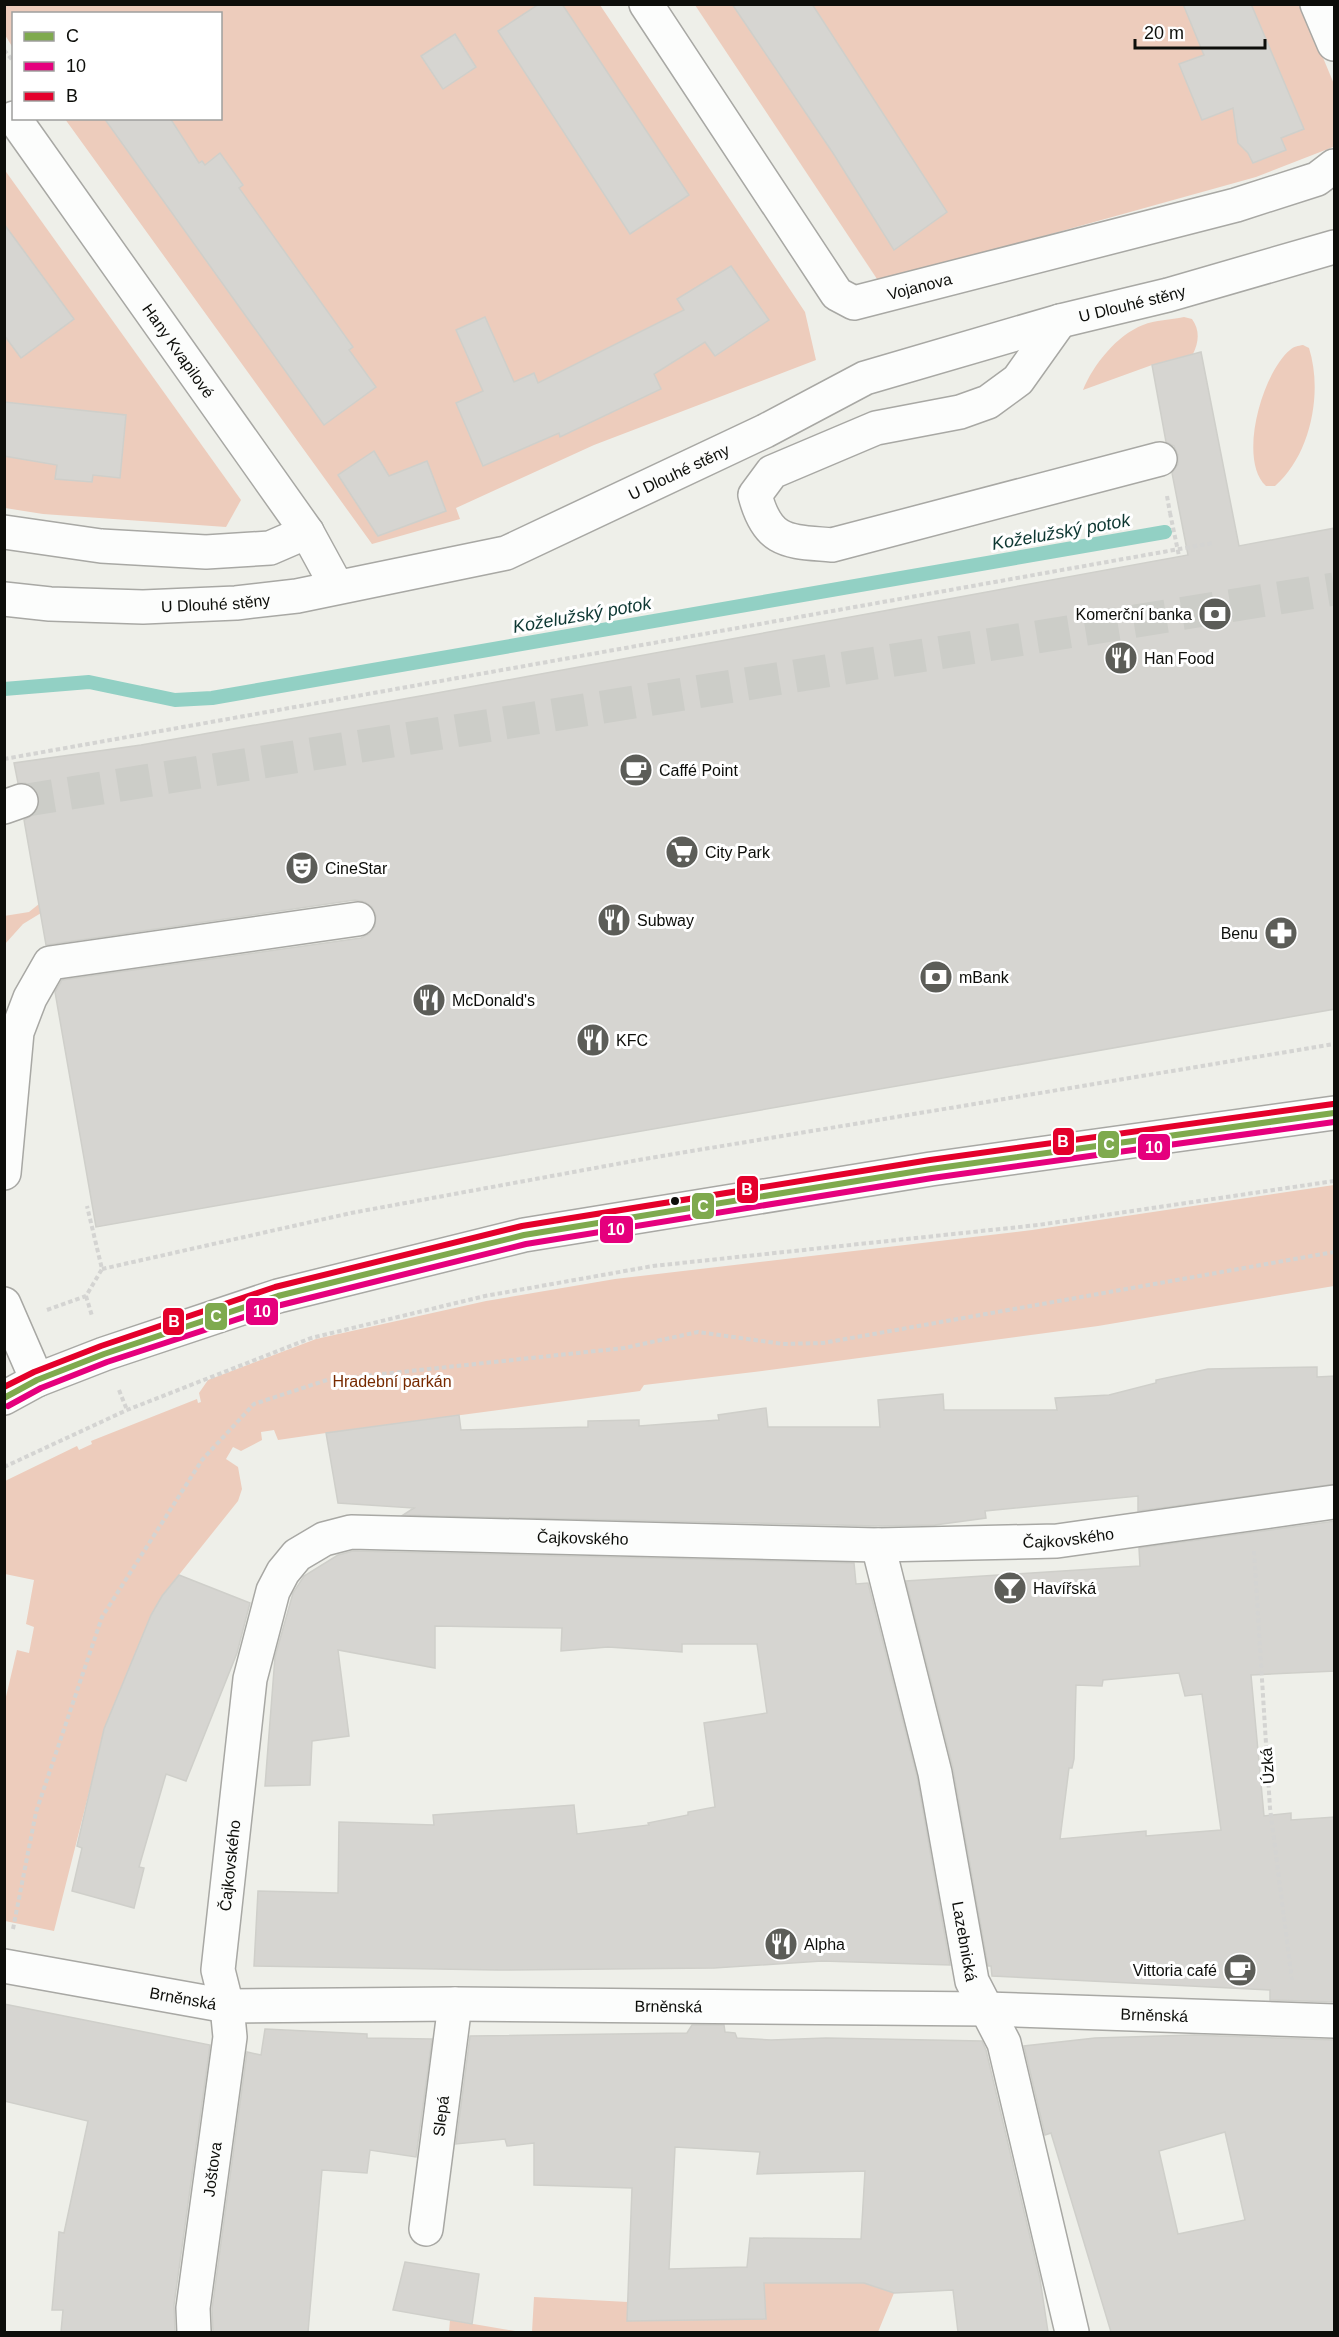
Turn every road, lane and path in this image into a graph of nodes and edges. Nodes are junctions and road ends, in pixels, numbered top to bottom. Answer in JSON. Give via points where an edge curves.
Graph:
{"nodes":[{"id":1,"x":646,"y":4,"type":"edge"},
{"id":2,"x":1317,"y":4,"type":"edge"},
{"id":3,"x":1335,"y":44,"type":"edge"},
{"id":4,"x":15,"y":120,"type":"edge"},
{"id":5,"x":1335,"y":166,"type":"edge"},
{"id":6,"x":1335,"y":247,"type":"edge"},
{"id":7,"x":1060,"y":321,"type":"junction"},
{"id":8,"x":1160,"y":459,"type":"dead end"},
{"id":9,"x":1170,"y":513,"type":"dead end"},
{"id":10,"x":4,"y":532,"type":"edge"},
{"id":11,"x":308,"y":532,"type":"junction"},
{"id":12,"x":1213,"y":543,"type":"dead end"},
{"id":13,"x":1179,"y":556,"type":"dead end"},
{"id":14,"x":337,"y":587,"type":"junction"},
{"id":15,"x":4,"y":599,"type":"edge"},
{"id":16,"x":4,"y":759,"type":"edge"},
{"id":17,"x":358,"y":919,"type":"dead end"},
{"id":18,"x":1335,"y":1044,"type":"edge"},
{"id":19,"x":1335,"y":1113,"type":"edge"},
{"id":20,"x":4,"y":1173,"type":"edge"},
{"id":21,"x":1335,"y":1180,"type":"edge"},
{"id":22,"x":87,"y":1206,"type":"dead end"},
{"id":23,"x":1335,"y":1252,"type":"edge"},
{"id":24,"x":102,"y":1269,"type":"junction"},
{"id":25,"x":87,"y":1296,"type":"dead end"},
{"id":26,"x":4,"y":1304,"type":"edge"},
{"id":27,"x":37,"y":1380,"type":"junction"},
{"id":28,"x":4,"y":1398,"type":"edge"},
{"id":29,"x":4,"y":1467,"type":"edge"},
{"id":30,"x":1335,"y":1502,"type":"edge"},
{"id":31,"x":1251,"y":1512,"type":"junction"},
{"id":32,"x":878,"y":1545,"type":"junction"},
{"id":33,"x":8,"y":1951,"type":"edge"},
{"id":34,"x":455,"y":2004,"type":"junction"},
{"id":35,"x":227,"y":2006,"type":"junction"},
{"id":36,"x":986,"y":2009,"type":"junction"},
{"id":37,"x":1298,"y":2019,"type":"junction"},
{"id":38,"x":1335,"y":2022,"type":"edge"},
{"id":39,"x":426,"y":2229,"type":"dead end"},
{"id":40,"x":194,"y":2332,"type":"edge"},
{"id":41,"x":1072,"y":2332,"type":"edge"}],
"edges":[{"from":1,"to":5,"type":"street","name":"Vojanova","via":[[837,294],[854,303],[1236,205],[1317,179]]},
{"from":2,"to":3,"type":"street"},
{"from":4,"to":11,"type":"street","name":"Hany Kvapilové"},
{"from":6,"to":7,"type":"street","name":"U Dlouhé stěny"},
{"from":7,"to":8,"type":"street","via":[[1018,380],[988,402],[960,412],[876,428],[772,472],[755,495],[760,514],[772,532],[794,542],[832,545]]},
{"from":7,"to":14,"type":"street","name":"U Dlouhé stěny","via":[[865,378],[765,431],[506,553]]},
{"from":9,"to":13,"type":"path","bridge":true},
{"from":10,"to":11,"type":"street","via":[[101,546],[206,552],[270,548]]},
{"from":11,"to":14,"type":"street","name":"Hany Kvapilové"},
{"from":12,"to":16,"type":"path"},
{"from":14,"to":15,"type":"street","name":"U Dlouhé stěny","via":[[246,602],[143,607]]},
{"from":17,"to":20,"type":"street","via":[[50,963],[17,1032]]},
{"from":18,"to":24,"type":"path","via":[[351,1213]]},
{"from":19,"to":27,"type":"street","via":[[932,1169],[524,1235],[278,1296]]},
{"from":21,"to":29,"type":"path","via":[[1038,1225],[653,1266],[485,1296],[311,1338],[127,1410]]},
{"from":22,"to":24,"type":"path"},
{"from":23,"to":33,"type":"path","via":[[823,1343],[783,1344],[698,1332],[624,1348],[327,1380],[254,1404],[202,1460],[102,1617],[36,1812]]},
{"from":24,"to":25,"type":"path"},
{"from":26,"to":27,"type":"street"},
{"from":27,"to":28,"type":"street"},
{"from":30,"to":31,"type":"street","name":"Čajkovského"},
{"from":31,"to":32,"type":"street","name":"Čajkovského","via":[[1057,1540]]},
{"from":31,"to":37,"type":"path","name":"Úzká","via":[[1270,1808]]},
{"from":32,"to":35,"type":"street","name":"Čajkovského","via":[[351,1532],[324,1539],[297,1555],[273,1591],[250,1679],[219,1970]]},
{"from":32,"to":36,"type":"street","name":"Lazebnická","via":[[935,1773],[972,1981]]},
{"from":33,"to":35,"type":"street","name":"Brněnská"},
{"from":34,"to":35,"type":"street","name":"Brněnská"},
{"from":34,"to":36,"type":"street","name":"Brněnská"},
{"from":34,"to":39,"type":"street","name":"Slepá"},
{"from":35,"to":40,"type":"street","name":"Joštova","via":[[230,2037],[193,2308]]},
{"from":36,"to":37,"type":"street","name":"Brněnská"},
{"from":36,"to":41,"type":"street","name":"Lazebnická","via":[[1004,2043]]},
{"from":37,"to":38,"type":"street","name":"Brněnská"}]}
